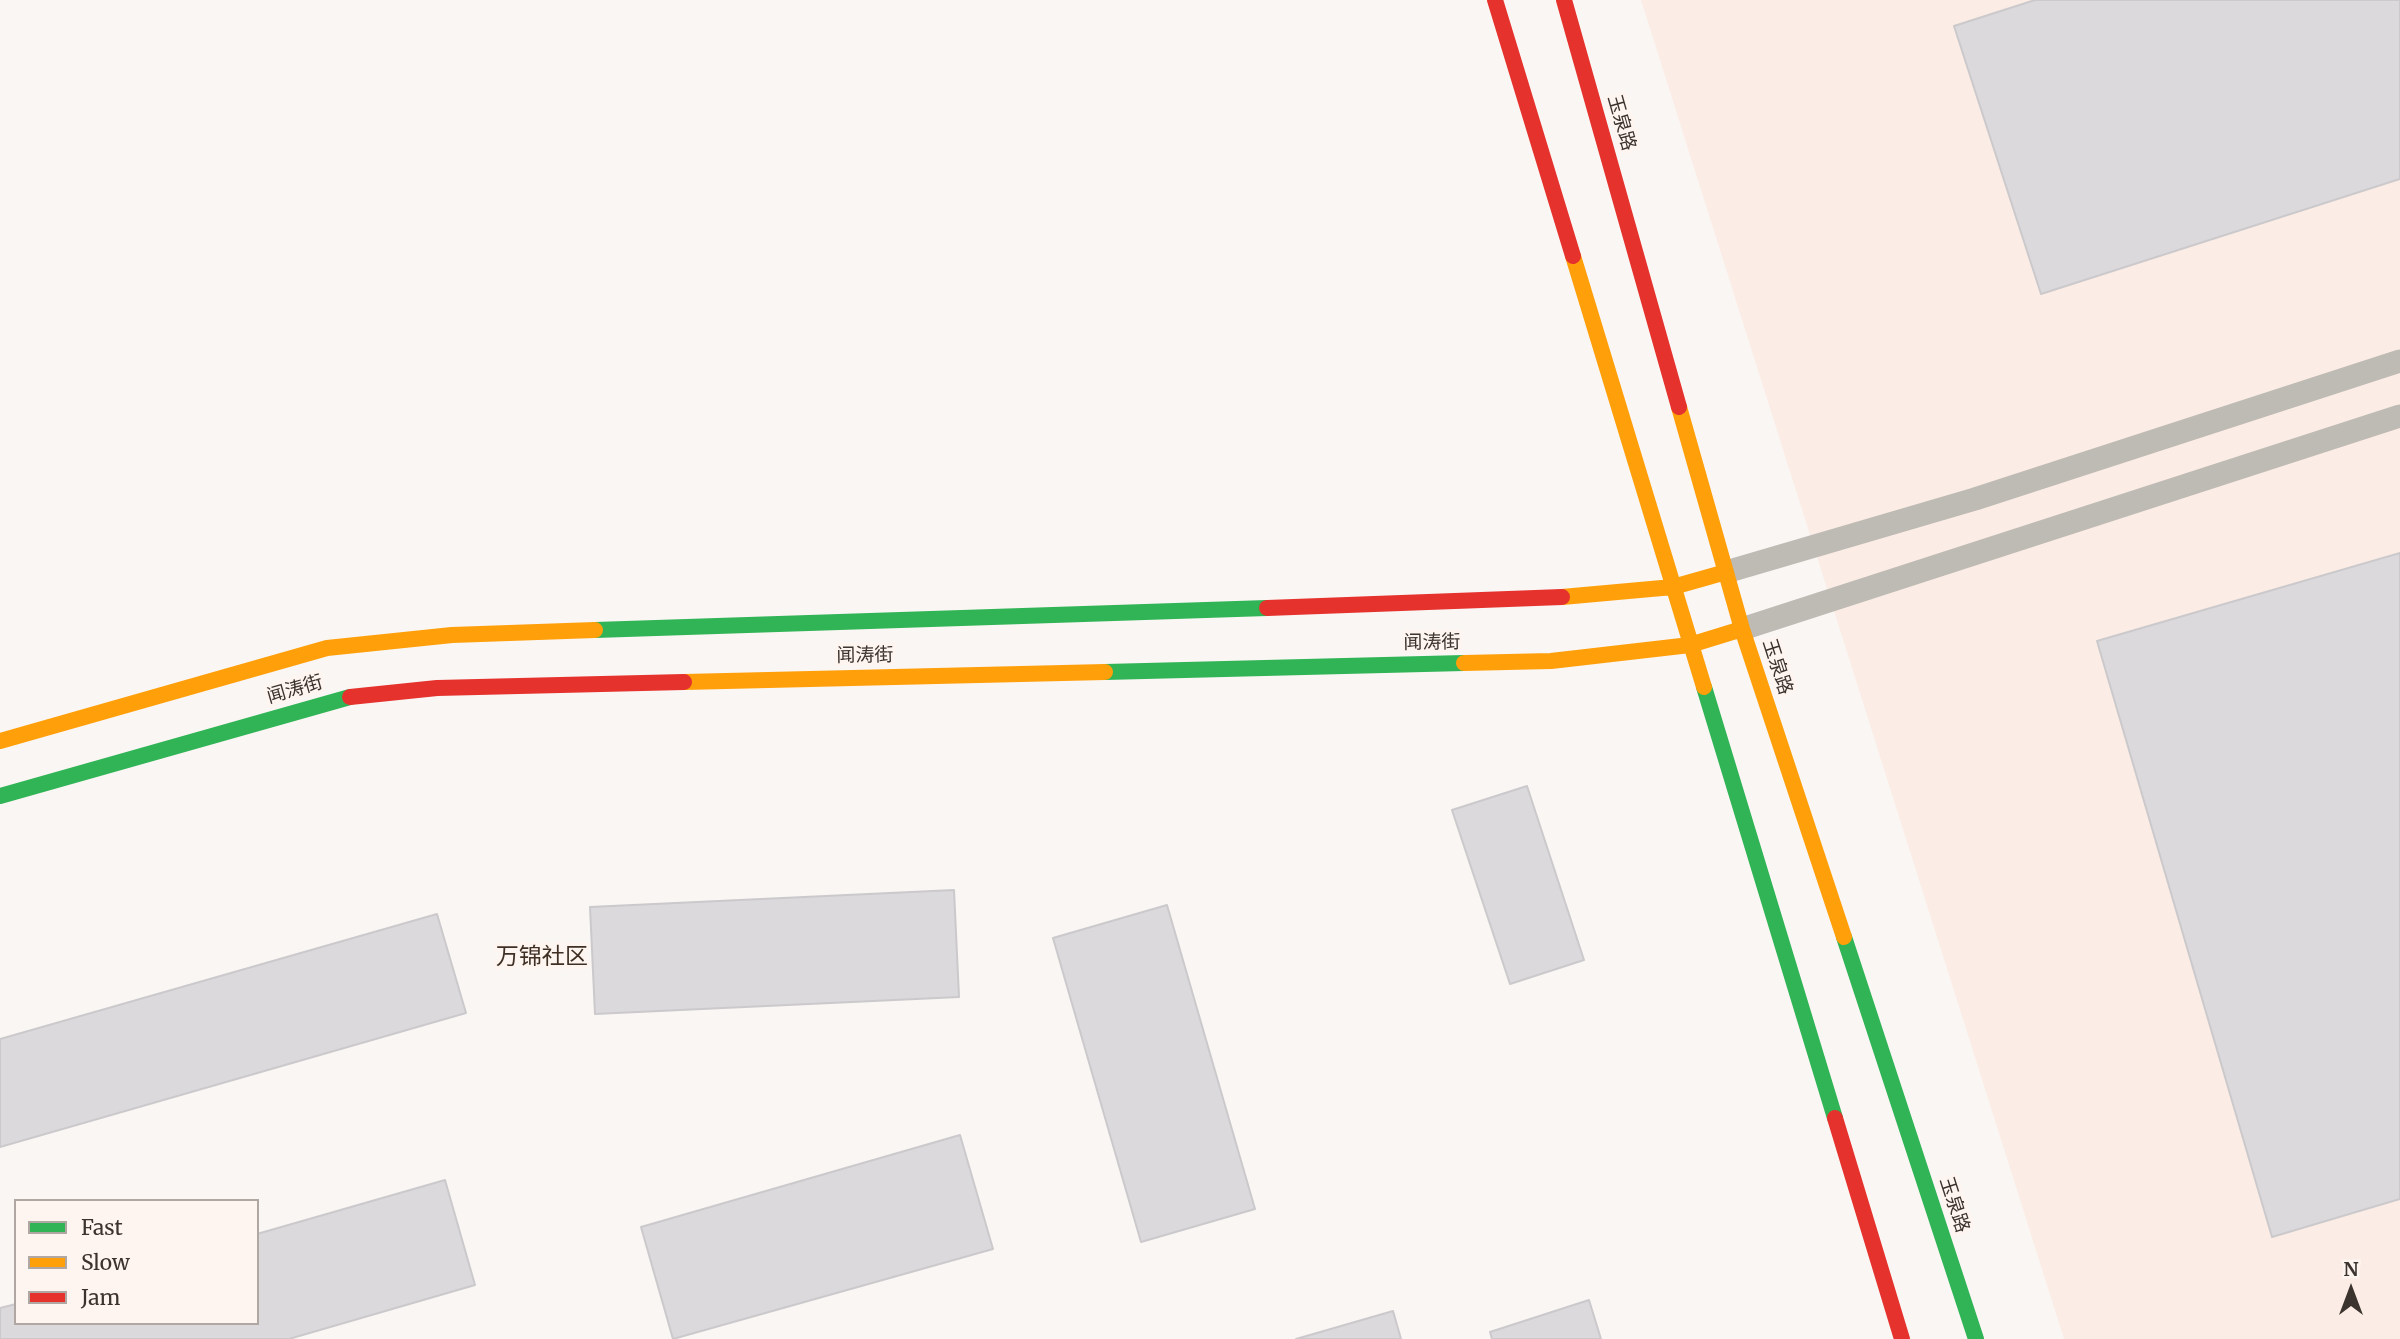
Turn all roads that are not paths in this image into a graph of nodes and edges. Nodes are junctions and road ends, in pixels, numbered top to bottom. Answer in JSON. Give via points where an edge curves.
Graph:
{"nodes":[{"id":1,"x":1495,"y":0,"type":"edge"},
{"id":2,"x":1564,"y":0,"type":"edge"},
{"id":3,"x":2400,"y":361,"type":"edge"},
{"id":4,"x":2400,"y":416,"type":"edge"},
{"id":5,"x":1726,"y":572,"type":"junction"},
{"id":6,"x":1673,"y":587,"type":"junction"},
{"id":7,"x":1742,"y":629,"type":"junction"},
{"id":8,"x":1690,"y":645,"type":"junction"},
{"id":9,"x":0,"y":741,"type":"edge"},
{"id":10,"x":0,"y":796,"type":"edge"},
{"id":11,"x":1902,"y":1339,"type":"edge"},
{"id":12,"x":1976,"y":1339,"type":"edge"}],
"edges":[{"from":1,"to":6,"type":"street"},
{"from":2,"to":5,"type":"street","name":"玉泉路"},
{"from":3,"to":5,"type":"lane","via":[[1975,499]]},
{"from":4,"to":7,"type":"lane"},
{"from":5,"to":6,"type":"street","name":"闻涛街"},
{"from":5,"to":7,"type":"street","name":"玉泉路"},
{"from":6,"to":8,"type":"street"},
{"from":6,"to":9,"type":"street","name":"闻涛街","via":[[1535,599],[452,635],[327,648]]},
{"from":7,"to":8,"type":"street","name":"闻涛街"},
{"from":7,"to":12,"type":"street","name":"玉泉路"},
{"from":8,"to":10,"type":"street","name":"闻涛街","via":[[1551,661],[437,688],[348,697]]},
{"from":8,"to":11,"type":"street"}]}
